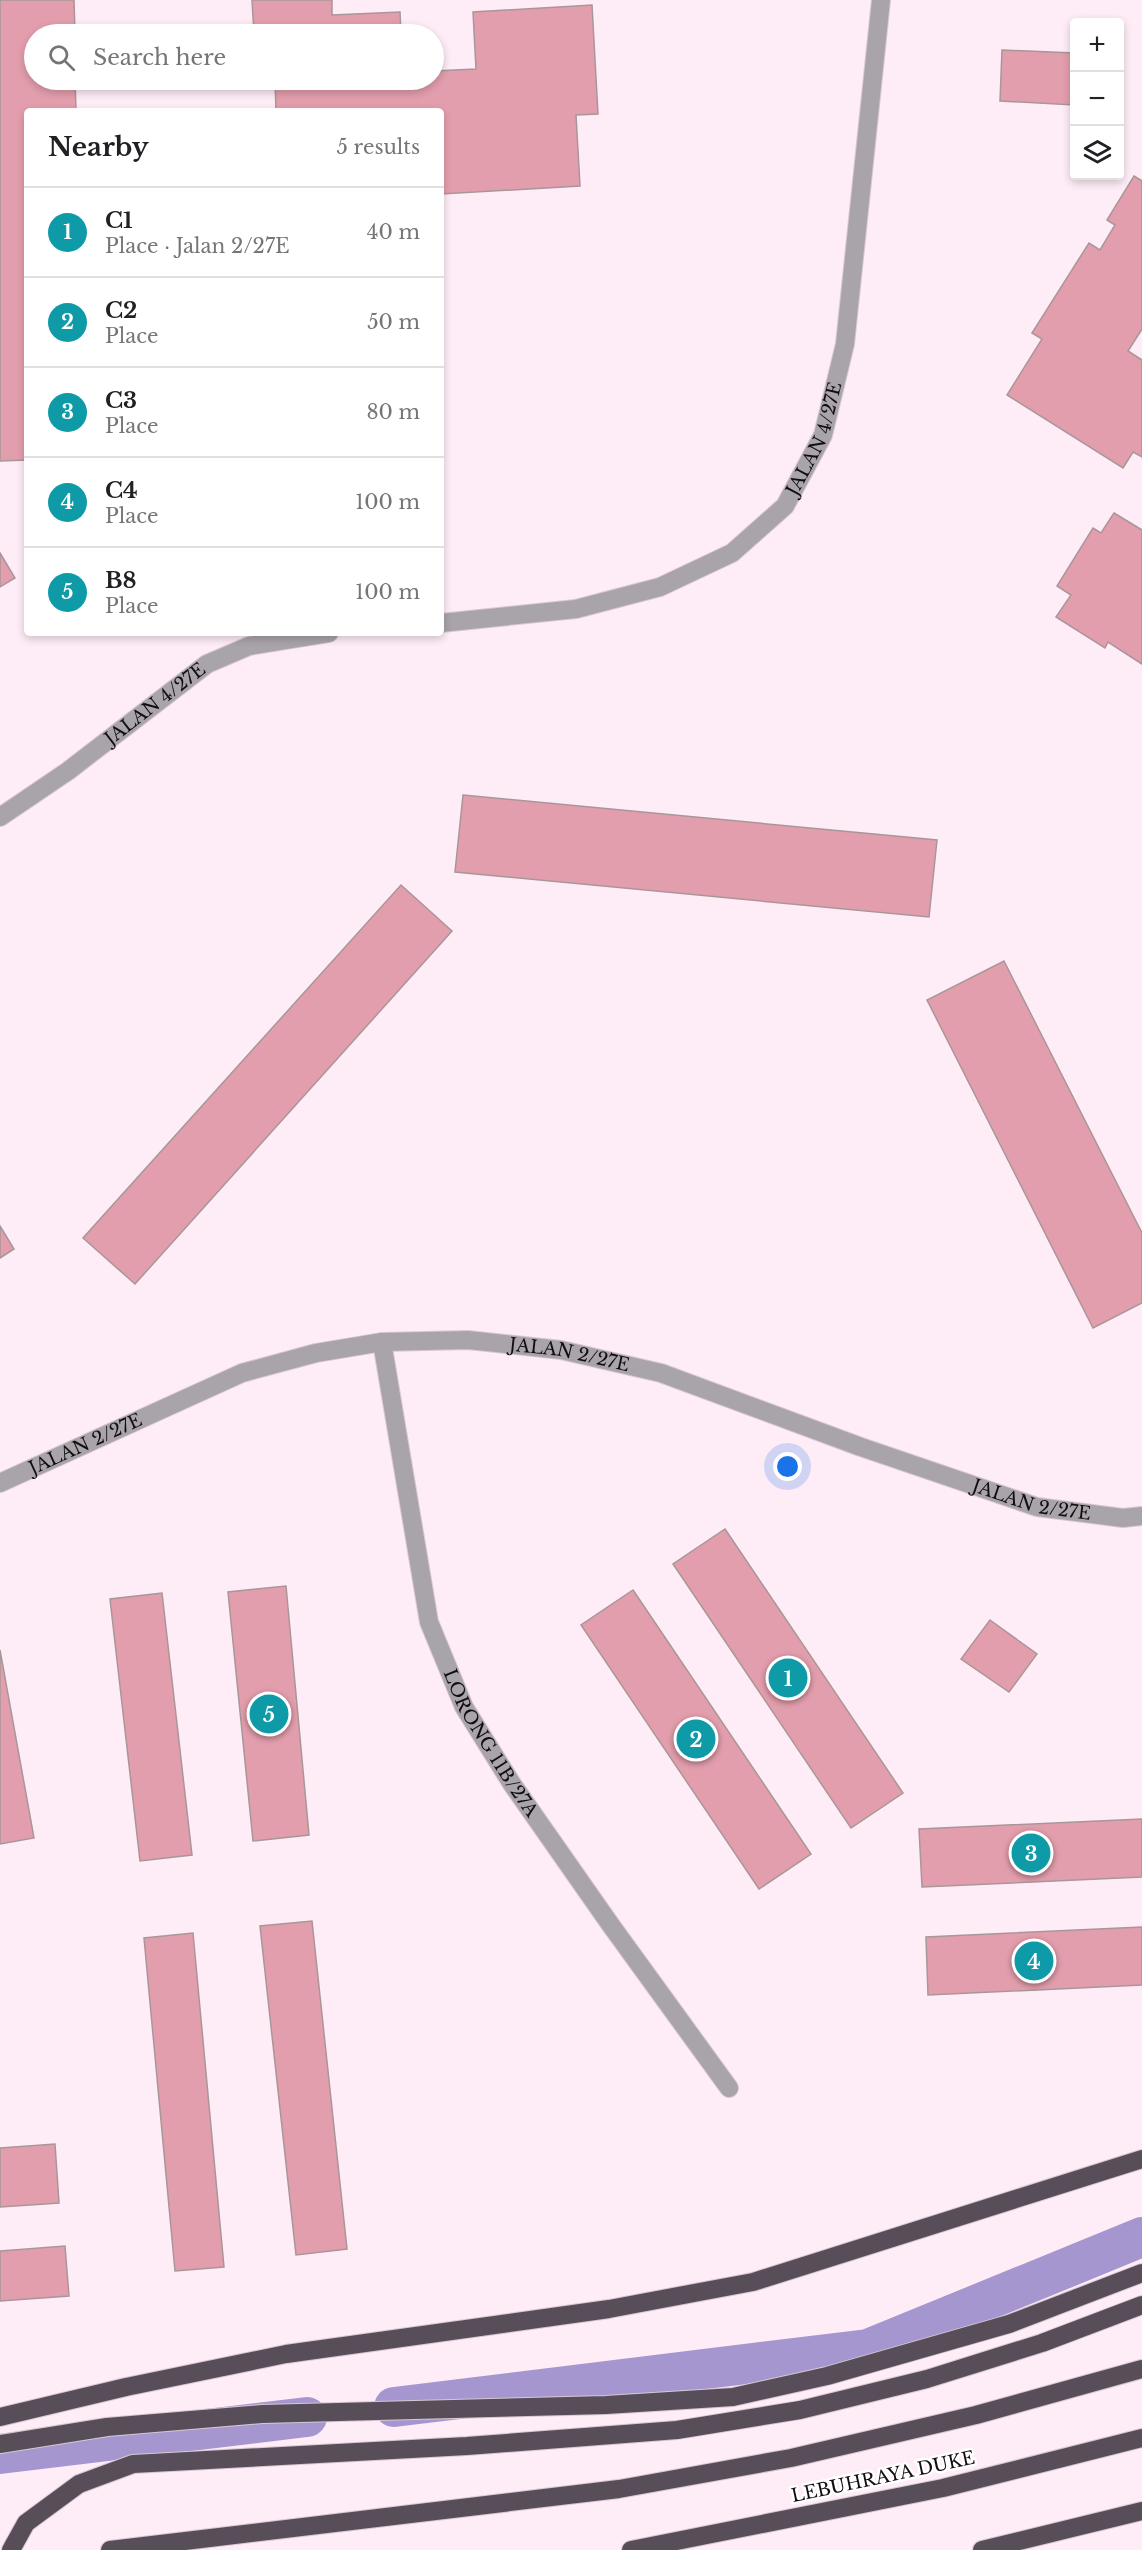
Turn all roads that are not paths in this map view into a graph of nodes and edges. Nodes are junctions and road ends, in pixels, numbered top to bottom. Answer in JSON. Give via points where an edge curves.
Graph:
{"nodes":[{"id":1,"x":881,"y":0,"type":"edge"},
{"id":2,"x":444,"y":622,"type":"edge"},
{"id":3,"x":311,"y":636,"type":"edge"},
{"id":4,"x":0,"y":817,"type":"edge"},
{"id":5,"x":382,"y":1342,"type":"junction"},
{"id":6,"x":0,"y":1483,"type":"edge"},
{"id":7,"x":1142,"y":1516,"type":"edge"},
{"id":8,"x":729,"y":2088,"type":"dead end"},
{"id":9,"x":1142,"y":2159,"type":"edge"},
{"id":10,"x":1142,"y":2273,"type":"edge"},
{"id":11,"x":1142,"y":2305,"type":"edge"},
{"id":12,"x":1142,"y":2369,"type":"edge"},
{"id":13,"x":0,"y":2417,"type":"edge"},
{"id":14,"x":1142,"y":2438,"type":"edge"},
{"id":15,"x":0,"y":2444,"type":"edge"},
{"id":16,"x":1142,"y":2511,"type":"edge"},
{"id":17,"x":11,"y":2550,"type":"edge"},
{"id":18,"x":110,"y":2550,"type":"edge"},
{"id":19,"x":631,"y":2550,"type":"edge"},
{"id":20,"x":982,"y":2550,"type":"edge"}],
"edges":[{"from":1,"to":2,"type":"street","name":"JALAN 4/27E","via":[[845,344],[823,435],[785,506],[732,553],[660,587],[576,609]]},
{"from":3,"to":4,"type":"street","name":"JALAN 4/27E","via":[[249,646],[207,664],[68,771]]},
{"from":5,"to":6,"type":"street","name":"JALAN 2/27E","via":[[316,1353],[242,1372]]},
{"from":5,"to":7,"type":"street","name":"JALAN 2/27E","via":[[468,1340],[561,1350],[650,1371],[1037,1507],[1123,1518]]},
{"from":5,"to":8,"type":"street","name":"LORONG 11B/27A","via":[[429,1622],[464,1707],[603,1915]]},
{"from":9,"to":13,"type":"highway","via":[[753,2282],[609,2309],[286,2355]]},
{"from":10,"to":15,"type":"highway","via":[[1009,2324],[827,2376],[733,2397],[606,2405],[262,2414],[107,2427]]},
{"from":11,"to":17,"type":"highway","via":[[1042,2343],[927,2379],[800,2410],[688,2428],[466,2446],[133,2464],[79,2484],[26,2523]]},
{"from":12,"to":18,"type":"highway","via":[[976,2415],[791,2458],[619,2489]]},
{"from":14,"to":19,"type":"highway","name":"LEBUHRAYA DUKE","via":[[944,2488]]},
{"from":16,"to":20,"type":"highway"}]}
